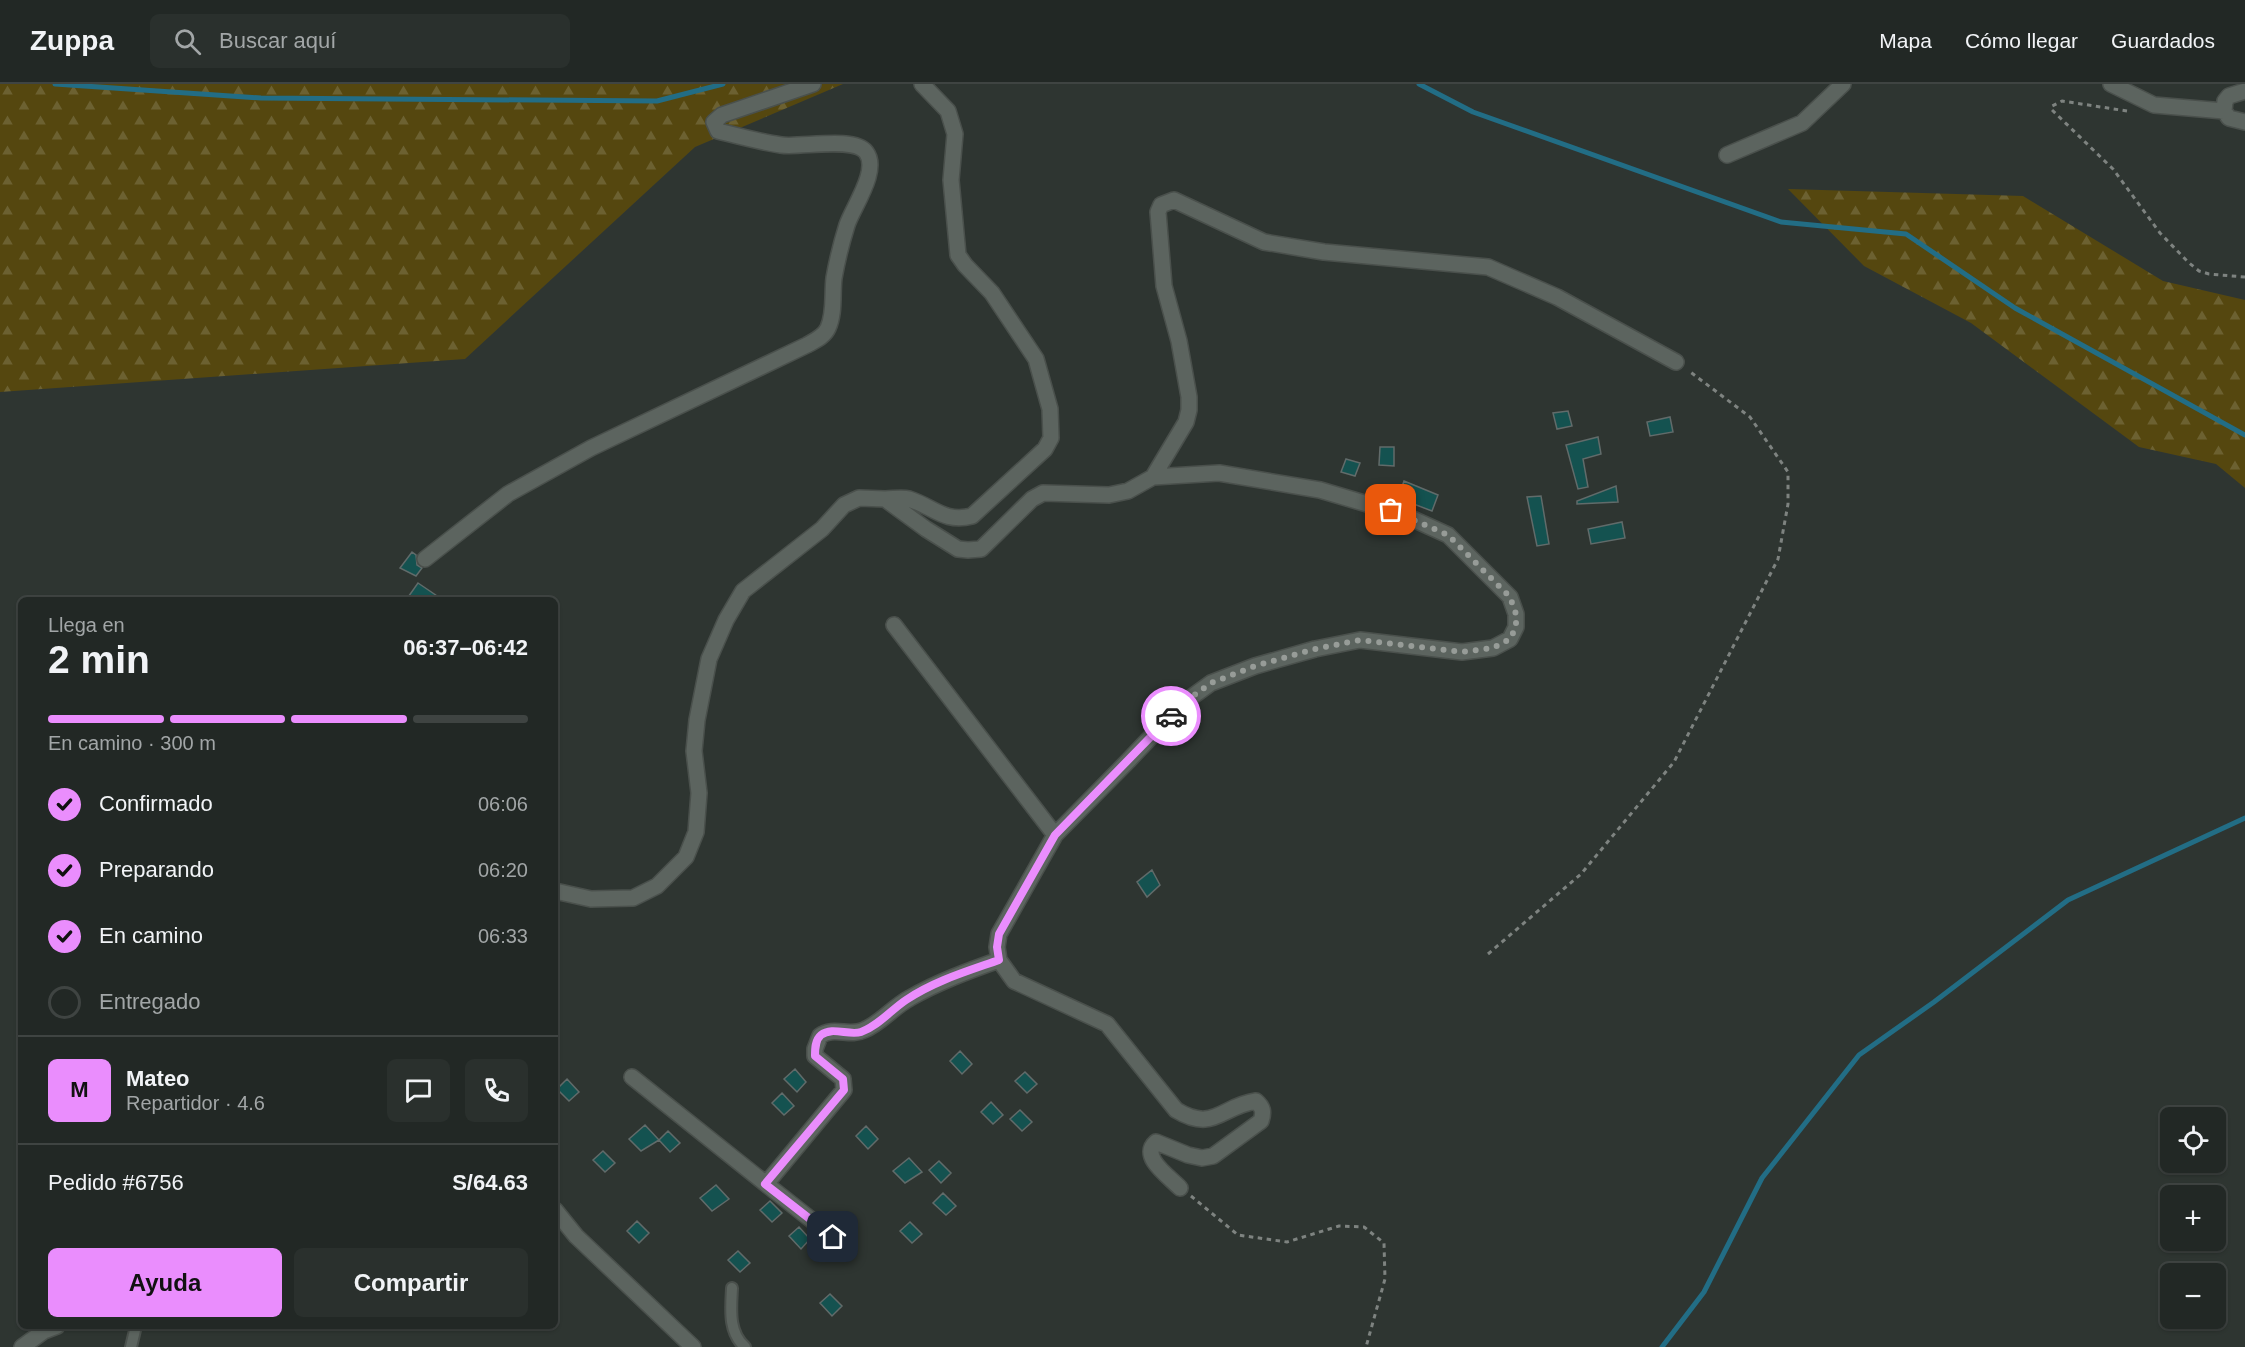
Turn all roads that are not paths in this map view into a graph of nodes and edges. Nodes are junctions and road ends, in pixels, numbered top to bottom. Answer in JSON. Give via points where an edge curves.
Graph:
{"nodes":[{"id":1,"x":813,"y":84,"type":"edge"},
{"id":2,"x":922,"y":84,"type":"edge"},
{"id":3,"x":1843,"y":84,"type":"edge"},
{"id":4,"x":2111,"y":84,"type":"edge"},
{"id":5,"x":2245,"y":92,"type":"edge"},
{"id":6,"x":2224,"y":111,"type":"junction"},
{"id":7,"x":2245,"y":122,"type":"edge"},
{"id":8,"x":1727,"y":155,"type":"dead end"},
{"id":9,"x":1676,"y":362,"type":"road end"},
{"id":10,"x":1153,"y":477,"type":"junction"},
{"id":11,"x":885,"y":499,"type":"junction"},
{"id":12,"x":425,"y":559,"type":"dead end"},
{"id":13,"x":894,"y":625,"type":"dead end"},
{"id":14,"x":1055,"y":835,"type":"junction"},
{"id":15,"x":558,"y":892,"type":"edge"},
{"id":16,"x":999,"y":960,"type":"junction"},
{"id":17,"x":632,"y":1077,"type":"dead end"},
{"id":18,"x":765,"y":1184,"type":"junction"},
{"id":19,"x":1180,"y":1188,"type":"road end"},
{"id":20,"x":558,"y":1214,"type":"edge"},
{"id":21,"x":833,"y":1237,"type":"dead end"},
{"id":22,"x":732,"y":1288,"type":"dead end"},
{"id":23,"x":49,"y":1329,"type":"edge"},
{"id":24,"x":135,"y":1329,"type":"edge"},
{"id":25,"x":22,"y":1347,"type":"edge"},
{"id":26,"x":132,"y":1347,"type":"edge"},
{"id":27,"x":693,"y":1347,"type":"edge"},
{"id":28,"x":745,"y":1347,"type":"edge"}],
"edges":[{"from":1,"to":12,"type":"street","via":[[722,115],[714,122],[718,131],[783,145],[857,145],[866,152],[870,162],[867,182],[848,224],[834,277],[827,330],[807,345],[591,448],[508,494]]},
{"from":2,"to":11,"type":"street","via":[[948,111],[955,134],[951,180],[958,255],[992,293],[1036,359],[1050,409],[1051,438],[1045,449],[972,516],[947,517],[908,498]]},
{"from":3,"to":8,"type":"street","via":[[1802,123]]},
{"from":4,"to":6,"type":"street","via":[[2154,105]]},
{"from":5,"to":6,"type":"street","via":[[2229,96]]},
{"from":6,"to":7,"type":"street","via":[[2229,118]]},
{"from":9,"to":10,"type":"street","via":[[1557,297],[1488,267],[1324,252],[1264,242],[1174,200],[1161,205],[1158,212],[1164,286],[1179,341],[1189,410],[1186,422]]},
{"from":10,"to":11,"type":"street","via":[[1128,491],[1109,495],[1043,493],[981,549],[958,549]]},
{"from":10,"to":14,"type":"street","via":[[1219,473],[1320,490],[1404,515],[1448,535],[1489,575],[1510,597],[1516,627],[1510,639],[1493,648],[1462,652],[1360,640],[1255,666],[1211,683],[1182,704]]},
{"from":11,"to":15,"type":"street","via":[[859,498],[844,505],[822,529],[743,591],[726,620],[710,659],[697,720],[696,832],[686,857],[657,886],[633,898],[591,899]]},
{"from":13,"to":14,"type":"street"},
{"from":14,"to":16,"type":"street","via":[[999,934]]},
{"from":16,"to":18,"type":"street","via":[[939,982],[861,1032],[829,1032],[820,1036],[815,1056],[843,1079],[844,1090]]},
{"from":16,"to":19,"type":"street","via":[[1014,981],[1107,1024],[1176,1110],[1190,1119],[1215,1118],[1245,1103],[1256,1101],[1261,1106],[1261,1121],[1213,1156],[1188,1155],[1156,1142],[1151,1147],[1152,1160]]},
{"from":17,"to":18,"type":"street"},
{"from":18,"to":21,"type":"street"},
{"from":20,"to":27,"type":"street","via":[[576,1236]]},
{"from":22,"to":28,"type":"lane","via":[[732,1328]]},
{"from":23,"to":25,"type":"street"},
{"from":24,"to":26,"type":"lane"}]}
